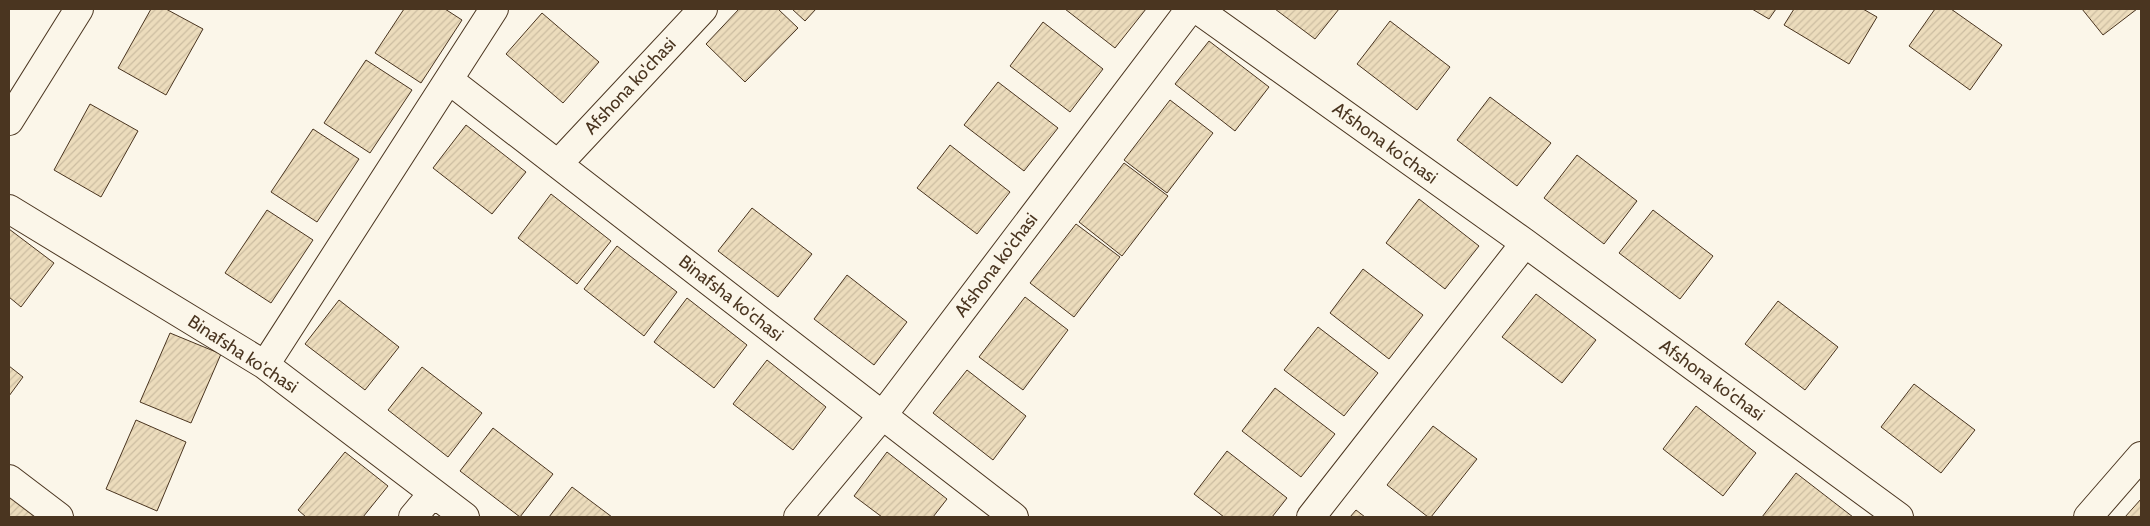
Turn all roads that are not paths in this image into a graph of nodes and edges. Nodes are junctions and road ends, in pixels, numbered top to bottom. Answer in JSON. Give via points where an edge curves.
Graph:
{"nodes":[{"id":1,"x":79,"y":9,"type":"edge"},
{"id":2,"x":494,"y":9,"type":"edge"},
{"id":3,"x":703,"y":9,"type":"edge"},
{"id":4,"x":1190,"y":9,"type":"edge"},
{"id":5,"x":1197,"y":9,"type":"edge"},
{"id":6,"x":449,"y":80,"type":"junction"},
{"id":7,"x":9,"y":121,"type":"edge"},
{"id":8,"x":558,"y":164,"type":"junction"},
{"id":9,"x":9,"y":209,"type":"edge"},
{"id":10,"x":1525,"y":243,"type":"junction"},
{"id":11,"x":265,"y":365,"type":"junction"},
{"id":12,"x":882,"y":416,"type":"junction"},
{"id":13,"x":2141,"y":456,"type":"edge"},
{"id":14,"x":9,"y":479,"type":"edge"},
{"id":15,"x":433,"y":493,"type":"junction"},
{"id":16,"x":59,"y":517,"type":"edge"},
{"id":17,"x":413,"y":517,"type":"edge"},
{"id":18,"x":465,"y":517,"type":"edge"},
{"id":19,"x":798,"y":517,"type":"edge"},
{"id":20,"x":1014,"y":517,"type":"edge"},
{"id":21,"x":1311,"y":517,"type":"edge"},
{"id":22,"x":1899,"y":517,"type":"edge"},
{"id":23,"x":2088,"y":517,"type":"edge"}],
"edges":[{"from":1,"to":7,"type":"street"},
{"from":2,"to":6,"type":"street"},
{"from":3,"to":8,"type":"street","name":"Afshona ko'chasi"},
{"from":4,"to":12,"type":"street","name":"Afshona ko'chasi"},
{"from":5,"to":10,"type":"street","name":"Afshona ko'chasi"},
{"from":6,"to":8,"type":"street","name":"Binafsha ko'chasi"},
{"from":6,"to":11,"type":"street"},
{"from":8,"to":12,"type":"street","name":"Binafsha ko'chasi"},
{"from":9,"to":11,"type":"street","name":"Binafsha ko'chasi"},
{"from":10,"to":21,"type":"street"},
{"from":10,"to":22,"type":"street","name":"Afshona ko'chasi"},
{"from":11,"to":15,"type":"street","name":"Binafsha ko'chasi"},
{"from":12,"to":19,"type":"street","name":"Afshona ko'chasi"},
{"from":12,"to":20,"type":"street","name":"Binafsha ko'chasi"},
{"from":13,"to":23,"type":"street"},
{"from":14,"to":16,"type":"street"},
{"from":15,"to":17,"type":"street"},
{"from":15,"to":18,"type":"street","name":"Binafsha ko'chasi"}]}
